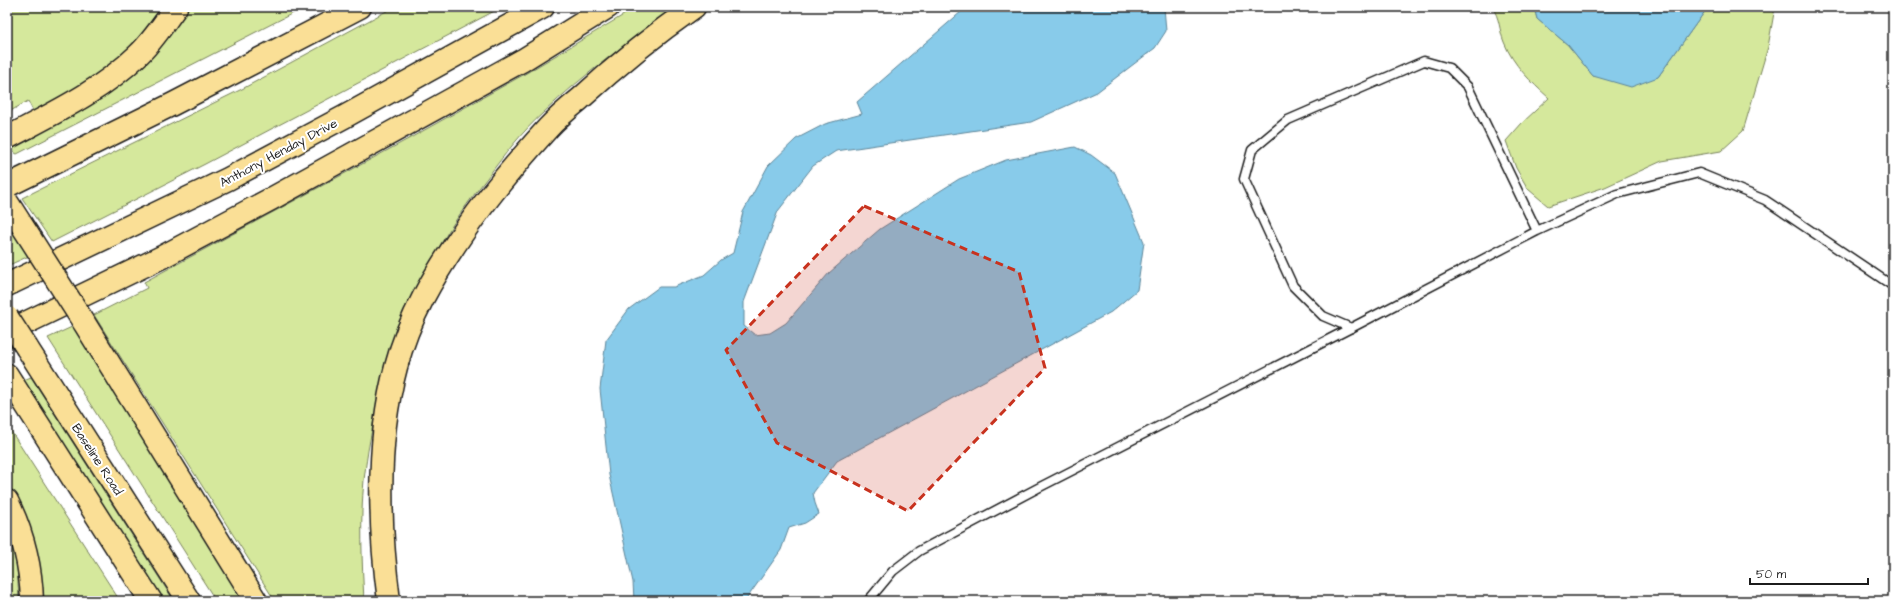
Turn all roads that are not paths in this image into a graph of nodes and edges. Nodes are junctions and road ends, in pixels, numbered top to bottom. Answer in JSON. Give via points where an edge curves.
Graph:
{"nodes":[{"id":1,"x":176,"y":7,"type":"edge"},
{"id":2,"x":360,"y":7,"type":"edge"},
{"id":3,"x":543,"y":7,"type":"edge"},
{"id":4,"x":608,"y":7,"type":"edge"},
{"id":5,"x":694,"y":7,"type":"edge"},
{"id":6,"x":7,"y":138,"type":"edge"},
{"id":7,"x":7,"y":186,"type":"edge"},
{"id":8,"x":7,"y":202,"type":"edge"},
{"id":9,"x":1537,"y":231,"type":"junction"},
{"id":10,"x":7,"y":285,"type":"edge"},
{"id":11,"x":1893,"y":286,"type":"edge"},
{"id":12,"x":7,"y":317,"type":"edge"},
{"id":13,"x":1351,"y":328,"type":"junction"},
{"id":14,"x":7,"y":332,"type":"edge"},
{"id":15,"x":7,"y":375,"type":"edge"},
{"id":16,"x":7,"y":501,"type":"edge"},
{"id":17,"x":32,"y":601,"type":"edge"},
{"id":18,"x":152,"y":601,"type":"edge"},
{"id":19,"x":189,"y":601,"type":"edge"},
{"id":20,"x":256,"y":601,"type":"edge"},
{"id":21,"x":389,"y":601,"type":"edge"},
{"id":22,"x":868,"y":601,"type":"edge"}],
"edges":[{"from":1,"to":6,"type":"main road","via":[[138,55],[108,79],[79,100]]},
{"from":2,"to":7,"type":"main road"},
{"from":3,"to":10,"type":"main road","name":"Anthony Henday Drive","via":[[228,179]]},
{"from":4,"to":14,"type":"main road","via":[[523,60],[271,199],[162,257]]},
{"from":5,"to":21,"type":"main road","via":[[660,30],[549,126],[476,214],[440,266],[413,317],[396,367],[385,426],[381,496]]},
{"from":8,"to":20,"type":"main road","bridge":true},
{"from":9,"to":11,"type":"lane","via":[[1617,194],[1699,173],[1765,200]]},
{"from":9,"to":13,"type":"lane"},
{"from":9,"to":13,"type":"lane","via":[[1468,87],[1449,68],[1424,61],[1288,120],[1252,150],[1244,179],[1293,286],[1323,316]]},
{"from":12,"to":19,"type":"main road","name":"Baseline Road","bridge":true},
{"from":13,"to":22,"type":"lane","via":[[919,551],[893,571]]},
{"from":15,"to":18,"type":"main road"},
{"from":16,"to":17,"type":"main road","via":[[28,556]]}]}
